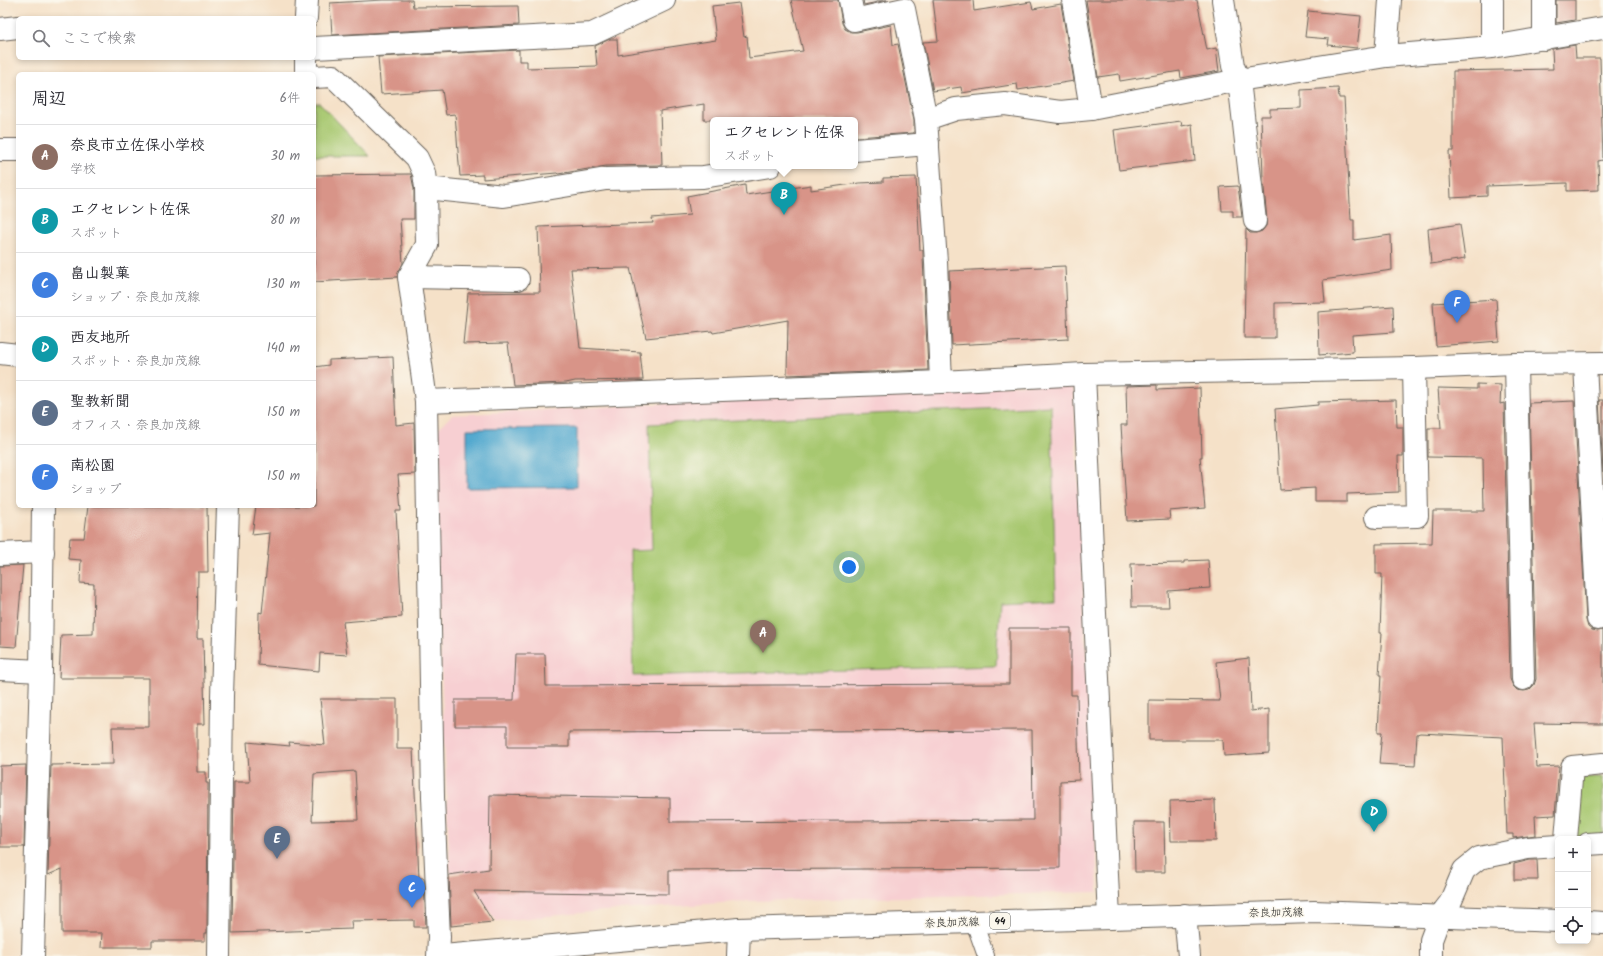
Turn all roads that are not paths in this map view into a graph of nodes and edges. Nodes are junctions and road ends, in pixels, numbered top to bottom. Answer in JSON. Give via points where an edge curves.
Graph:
{"nodes":[{"id":1,"x":307,"y":0,"type":"edge"},
{"id":2,"x":664,"y":0,"type":"edge"},
{"id":3,"x":850,"y":0,"type":"edge"},
{"id":4,"x":1073,"y":0,"type":"edge"},
{"id":5,"x":1223,"y":0,"type":"edge"},
{"id":6,"x":1390,"y":0,"type":"edge"},
{"id":7,"x":1492,"y":0,"type":"edge"},
{"id":8,"x":1544,"y":0,"type":"edge"},
{"id":9,"x":306,"y":16,"type":"edge"},
{"id":10,"x":16,"y":27,"type":"edge"},
{"id":11,"x":1603,"y":28,"type":"edge"},
{"id":12,"x":0,"y":29,"type":"edge"},
{"id":13,"x":1544,"y":39,"type":"junction"},
{"id":14,"x":1492,"y":47,"type":"junction"},
{"id":15,"x":316,"y":48,"type":"edge"},
{"id":16,"x":1386,"y":56,"type":"junction"},
{"id":17,"x":306,"y":60,"type":"edge"},
{"id":18,"x":306,"y":72,"type":"edge"},
{"id":19,"x":316,"y":77,"type":"edge"},
{"id":20,"x":1239,"y":80,"type":"junction"},
{"id":21,"x":1091,"y":109,"type":"junction"},
{"id":22,"x":926,"y":119,"type":"junction"},
{"id":23,"x":928,"y":144,"type":"junction"},
{"id":24,"x":0,"y":150,"type":"edge"},
{"id":25,"x":16,"y":150,"type":"edge"},
{"id":26,"x":858,"y":150,"type":"edge"},
{"id":27,"x":752,"y":169,"type":"edge"},
{"id":28,"x":426,"y":188,"type":"junction"},
{"id":29,"x":1255,"y":221,"type":"dead end"},
{"id":30,"x":409,"y":277,"type":"junction"},
{"id":31,"x":518,"y":279,"type":"dead end"},
{"id":32,"x":0,"y":353,"type":"edge"},
{"id":33,"x":16,"y":355,"type":"edge"},
{"id":34,"x":1516,"y":364,"type":"junction"},
{"id":35,"x":1594,"y":364,"type":"edge"},
{"id":36,"x":1414,"y":368,"type":"junction"},
{"id":37,"x":1084,"y":374,"type":"junction"},
{"id":38,"x":941,"y":382,"type":"junction"},
{"id":39,"x":426,"y":401,"type":"junction"},
{"id":40,"x":43,"y":508,"type":"edge"},
{"id":41,"x":228,"y":508,"type":"edge"},
{"id":42,"x":1376,"y":517,"type":"dead end"},
{"id":43,"x":43,"y":552,"type":"junction"},
{"id":44,"x":0,"y":554,"type":"edge"},
{"id":45,"x":1598,"y":619,"type":"dead end"},
{"id":46,"x":0,"y":669,"type":"edge"},
{"id":47,"x":41,"y":671,"type":"junction"},
{"id":48,"x":1523,"y":679,"type":"dead end"},
{"id":49,"x":1603,"y":764,"type":"edge"},
{"id":50,"x":1566,"y":836,"type":"edge"},
{"id":51,"x":1603,"y":842,"type":"edge"},
{"id":52,"x":1591,"y":844,"type":"edge"},
{"id":53,"x":1555,"y":846,"type":"edge"},
{"id":54,"x":1185,"y":915,"type":"junction"},
{"id":55,"x":1440,"y":916,"type":"junction"},
{"id":56,"x":1109,"y":918,"type":"junction"},
{"id":57,"x":1555,"y":921,"type":"edge"},
{"id":58,"x":974,"y":922,"type":"junction"},
{"id":59,"x":1591,"y":922,"type":"edge"},
{"id":60,"x":1603,"y":923,"type":"edge"},
{"id":61,"x":739,"y":929,"type":"junction"},
{"id":62,"x":33,"y":956,"type":"edge"},
{"id":63,"x":219,"y":956,"type":"edge"},
{"id":64,"x":438,"y":956,"type":"edge"},
{"id":65,"x":443,"y":956,"type":"edge"},
{"id":66,"x":738,"y":956,"type":"edge"},
{"id":67,"x":986,"y":956,"type":"edge"},
{"id":68,"x":1189,"y":956,"type":"edge"},
{"id":69,"x":1431,"y":956,"type":"edge"}],
"edges":[{"from":1,"to":9,"type":"street"},
{"from":2,"to":15,"type":"street","via":[[592,34]]},
{"from":3,"to":22,"type":"street","via":[[854,20],[904,9]]},
{"from":4,"to":21,"type":"street"},
{"from":5,"to":20,"type":"street","via":[[1234,66]]},
{"from":6,"to":16,"type":"street"},
{"from":7,"to":14,"type":"street"},
{"from":8,"to":13,"type":"street"},
{"from":10,"to":12,"type":"street"},
{"from":11,"to":13,"type":"street"},
{"from":13,"to":14,"type":"street"},
{"from":14,"to":16,"type":"street"},
{"from":16,"to":20,"type":"street"},
{"from":17,"to":18,"type":"street"},
{"from":19,"to":28,"type":"street","via":[[333,76],[417,158],[424,173]]},
{"from":20,"to":21,"type":"street"},
{"from":20,"to":29,"type":"street"},
{"from":21,"to":22,"type":"street","via":[[1060,112],[1004,104],[956,109]]},
{"from":22,"to":23,"type":"street"},
{"from":23,"to":26,"type":"street"},
{"from":23,"to":38,"type":"street"},
{"from":24,"to":25,"type":"street"},
{"from":27,"to":28,"type":"street","via":[[703,177],[606,179],[504,196]]},
{"from":28,"to":30,"type":"street","via":[[427,245]]},
{"from":30,"to":31,"type":"street"},
{"from":30,"to":39,"type":"street"},
{"from":32,"to":33,"type":"street"},
{"from":34,"to":35,"type":"street"},
{"from":34,"to":36,"type":"street"},
{"from":34,"to":48,"type":"street"},
{"from":35,"to":45,"type":"street"},
{"from":36,"to":37,"type":"street"},
{"from":36,"to":42,"type":"street","via":[[1417,516]]},
{"from":37,"to":38,"type":"street"},
{"from":37,"to":56,"type":"street"},
{"from":38,"to":39,"type":"street"},
{"from":39,"to":64,"type":"street","via":[[432,797]]},
{"from":40,"to":43,"type":"street"},
{"from":41,"to":63,"type":"street","via":[[222,696]]},
{"from":43,"to":44,"type":"street"},
{"from":43,"to":47,"type":"street"},
{"from":46,"to":47,"type":"street"},
{"from":47,"to":62,"type":"street"},
{"from":49,"to":50,"type":"street","via":[[1572,767]]},
{"from":51,"to":52,"type":"street"},
{"from":53,"to":55,"type":"street","via":[[1528,848],[1479,858],[1464,870],[1450,903]]},
{"from":54,"to":55,"type":"street","name":"奈良加茂線","number":"44","via":[[1314,912]]},
{"from":54,"to":56,"type":"street","name":"奈良加茂線","number":"44"},
{"from":54,"to":68,"type":"street"},
{"from":55,"to":57,"type":"street","name":"奈良加茂線","number":"44"},
{"from":55,"to":69,"type":"street","via":[[1431,940]]},
{"from":56,"to":58,"type":"street","name":"奈良加茂線","number":"44"},
{"from":58,"to":61,"type":"street","name":"奈良加茂線","number":"44"},
{"from":58,"to":67,"type":"lane"},
{"from":59,"to":60,"type":"street"},
{"from":61,"to":65,"type":"street","name":"奈良加茂線","number":"44"},
{"from":61,"to":66,"type":"street"}]}
